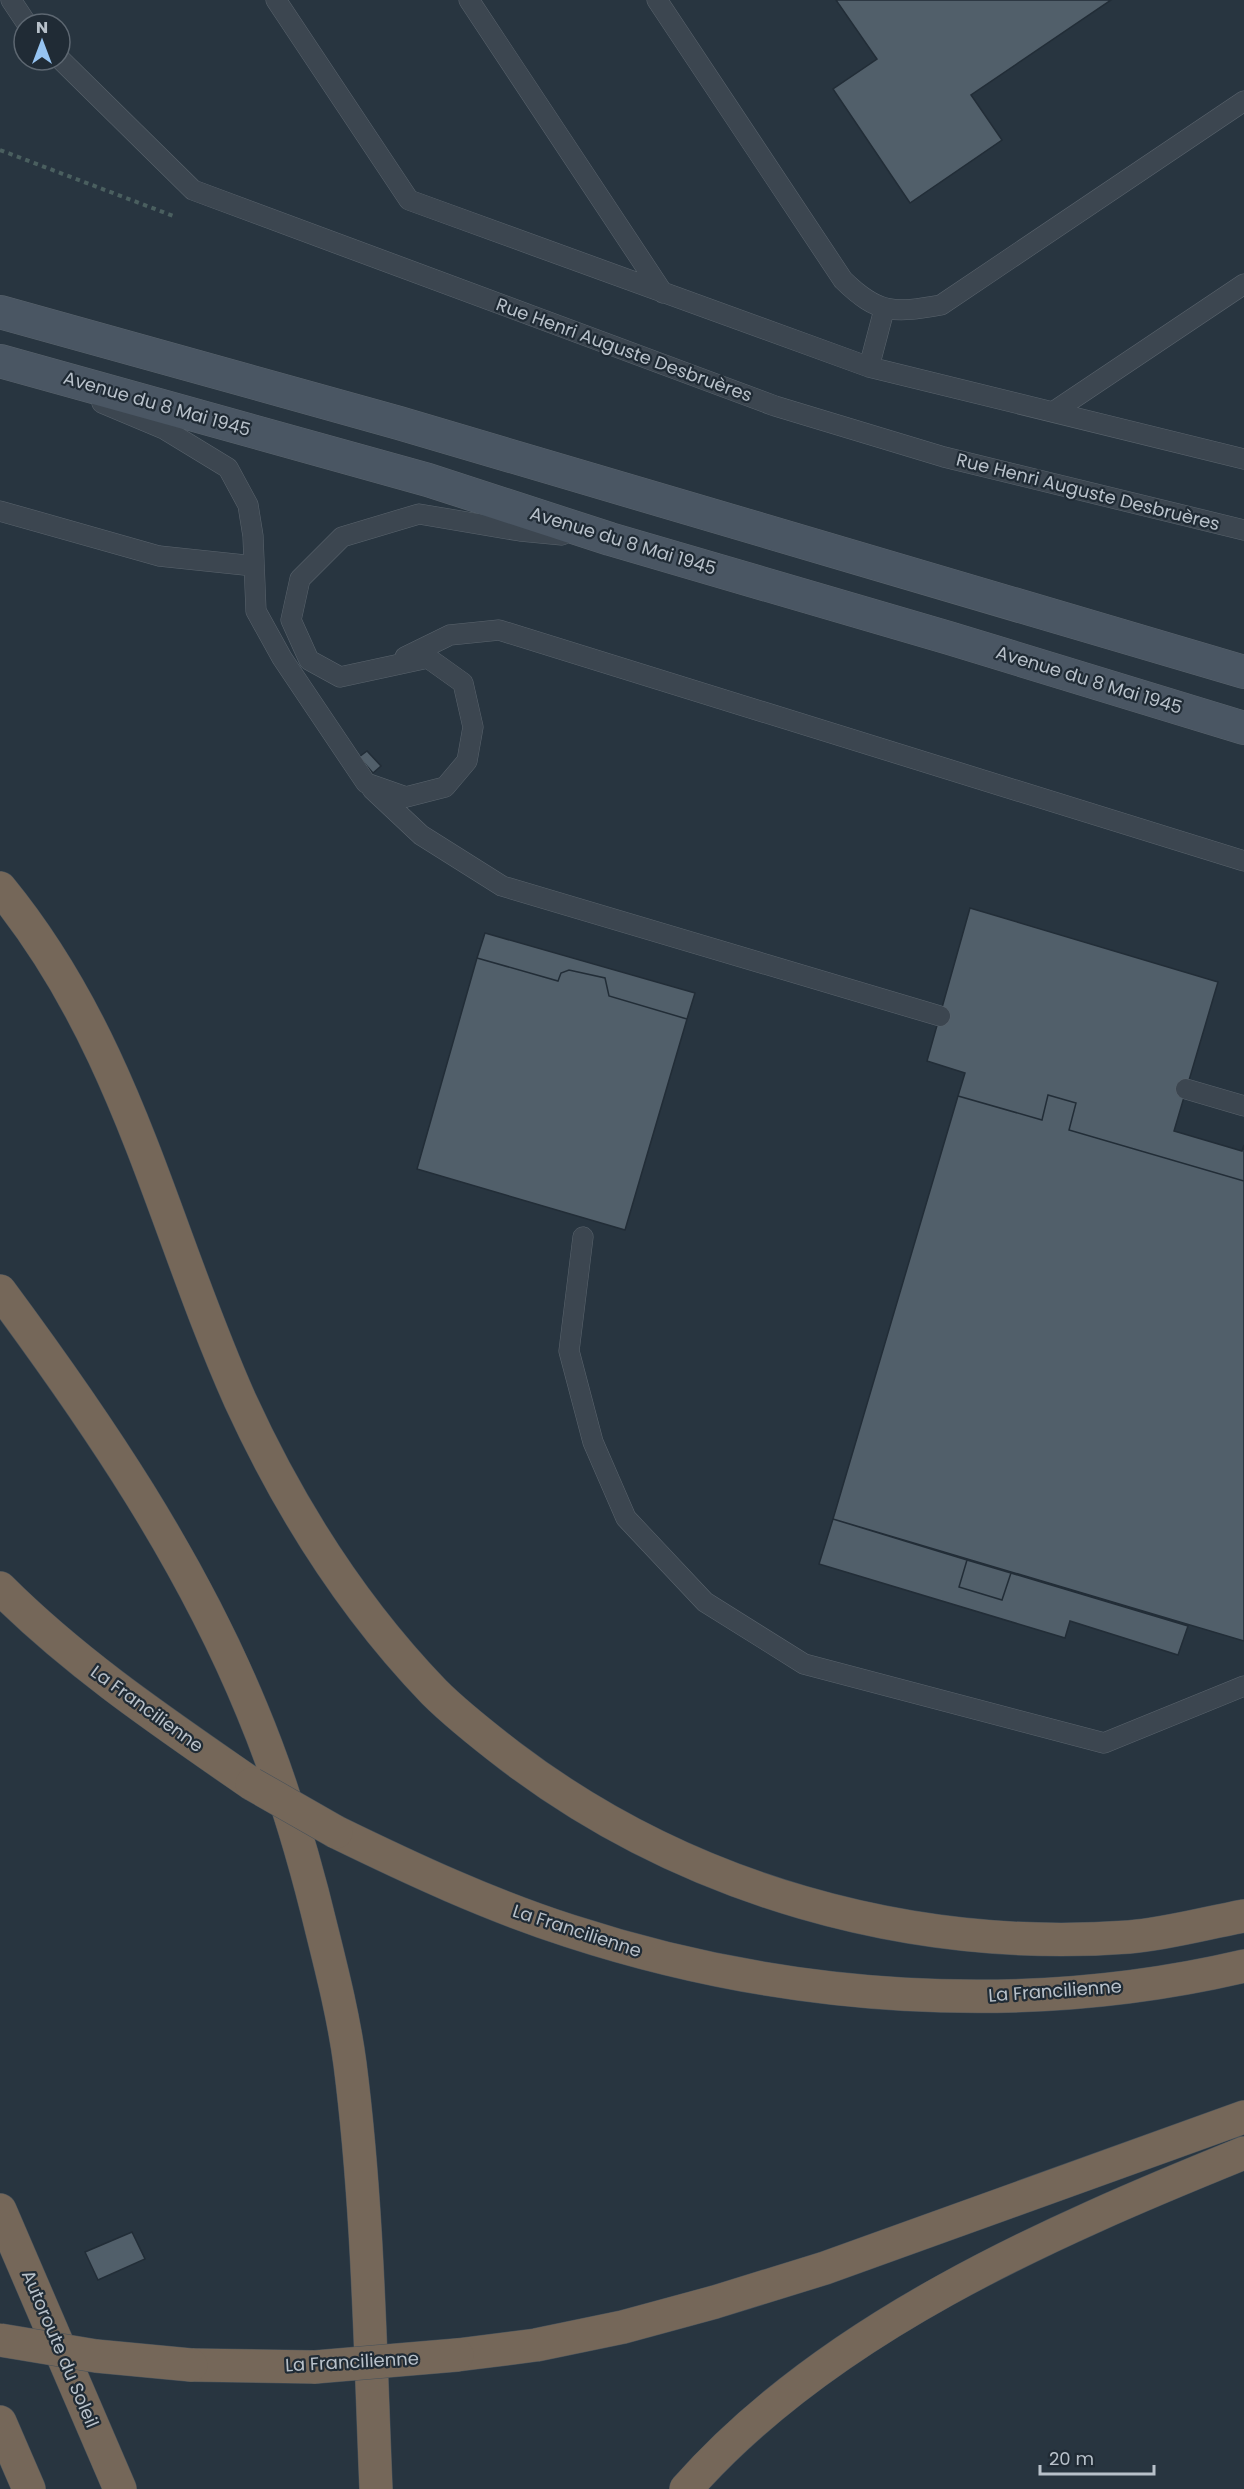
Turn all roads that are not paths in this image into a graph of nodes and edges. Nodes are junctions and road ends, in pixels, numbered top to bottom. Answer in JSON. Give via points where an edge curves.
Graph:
{"nodes":[{"id":1,"x":276,"y":0,"type":"edge"},
{"id":2,"x":469,"y":0,"type":"edge"},
{"id":3,"x":657,"y":0,"type":"edge"},
{"id":4,"x":72,"y":70,"type":"edge"},
{"id":5,"x":1244,"y":101,"type":"edge"},
{"id":6,"x":1244,"y":284,"type":"edge"},
{"id":7,"x":663,"y":293,"type":"junction"},
{"id":8,"x":884,"y":310,"type":"junction"},
{"id":9,"x":0,"y":312,"type":"edge"},
{"id":10,"x":1,"y":361,"type":"edge"},
{"id":11,"x":869,"y":367,"type":"junction"},
{"id":12,"x":1053,"y":412,"type":"junction"},
{"id":13,"x":1244,"y":459,"type":"edge"},
{"id":14,"x":0,"y":511,"type":"edge"},
{"id":15,"x":1244,"y":530,"type":"edge"},
{"id":16,"x":610,"y":539,"type":"junction"},
{"id":17,"x":254,"y":566,"type":"junction"},
{"id":18,"x":381,"y":668,"type":"junction"},
{"id":19,"x":1244,"y":672,"type":"edge"},
{"id":20,"x":1244,"y":728,"type":"edge"},
{"id":21,"x":366,"y":783,"type":"junction"},
{"id":22,"x":1244,"y":861,"type":"edge"},
{"id":23,"x":0,"y":888,"type":"edge"},
{"id":24,"x":940,"y":1016,"type":"dead end"},
{"id":25,"x":1186,"y":1089,"type":"dead end"},
{"id":26,"x":1244,"y":1106,"type":"edge"},
{"id":27,"x":583,"y":1237,"type":"dead end"},
{"id":28,"x":0,"y":1291,"type":"edge"},
{"id":29,"x":0,"y":1588,"type":"edge"},
{"id":30,"x":1244,"y":1686,"type":"edge"},
{"id":31,"x":1244,"y":1916,"type":"edge"},
{"id":32,"x":1244,"y":1966,"type":"edge"},
{"id":33,"x":1244,"y":2117,"type":"edge"},
{"id":34,"x":1244,"y":2152,"type":"edge"},
{"id":35,"x":0,"y":2210,"type":"edge"},
{"id":36,"x":0,"y":2340,"type":"edge"},
{"id":37,"x":0,"y":2422,"type":"edge"},
{"id":38,"x":30,"y":2489,"type":"edge"},
{"id":39,"x":120,"y":2489,"type":"edge"},
{"id":40,"x":376,"y":2489,"type":"edge"},
{"id":41,"x":686,"y":2489,"type":"edge"}],
"edges":[{"from":1,"to":7,"type":"lane","via":[[409,200]]},
{"from":2,"to":7,"type":"lane"},
{"from":3,"to":8,"type":"lane","via":[[843,280],[860,297]]},
{"from":4,"to":15,"type":"lane","name":"Rue Henri Auguste Desbruères","via":[[193,190],[775,406],[944,458]]},
{"from":5,"to":8,"type":"lane","via":[[941,305]]},
{"from":6,"to":12,"type":"lane"},
{"from":7,"to":11,"type":"lane"},
{"from":8,"to":11,"type":"lane"},
{"from":9,"to":19,"type":"main road","via":[[410,427]]},
{"from":10,"to":16,"type":"main road","name":"Avenue du 8 Mai 1945","via":[[428,480]]},
{"from":10,"to":17,"type":"lane","via":[[164,429],[228,468],[248,505]]},
{"from":11,"to":12,"type":"lane"},
{"from":12,"to":13,"type":"lane"},
{"from":14,"to":17,"type":"lane","via":[[159,556]]},
{"from":16,"to":18,"type":"lane","via":[[520,531],[419,514],[342,537],[300,579],[291,620],[309,660],[340,677]]},
{"from":16,"to":20,"type":"main road","name":"Avenue du 8 Mai 1945"},
{"from":17,"to":21,"type":"lane","via":[[256,611],[282,658]]},
{"from":18,"to":21,"type":"lane","via":[[428,658],[463,683],[474,727],[467,761],[445,787],[406,797]]},
{"from":18,"to":22,"type":"lane","via":[[450,635],[499,630]]},
{"from":21,"to":24,"type":"lane","via":[[421,835],[502,886]]},
{"from":23,"to":31,"type":"highway","via":[[32,926],[105,1055],[135,1123],[240,1400],[305,1524],[350,1594],[395,1649],[437,1695],[488,1739],[579,1806],[634,1837],[716,1873],[844,1914],[944,1933],[1060,1938],[1132,1936]]},
{"from":25,"to":26,"type":"lane"},
{"from":27,"to":30,"type":"lane","via":[[569,1352],[593,1442],[626,1518],[705,1602],[804,1664],[1104,1743]]},
{"from":28,"to":40,"type":"highway","via":[[114,1454],[192,1585],[252,1710],[294,1823],[336,1986],[350,2062],[366,2223]]},
{"from":29,"to":32,"type":"highway","name":"La Francilienne","bridge":true,"via":[[67,1650],[252,1784],[336,1832],[434,1878],[568,1931],[704,1968],[775,1981],[922,1995],[1066,1993],[1134,1986]]},
{"from":33,"to":36,"type":"highway","name":"La Francilienne","bridge":true,"via":[[825,2268],[623,2327],[536,2345],[315,2367],[191,2366]]},
{"from":34,"to":41,"type":"highway","via":[[1050,2237],[916,2307],[853,2345],[773,2404]]},
{"from":35,"to":39,"type":"highway","name":"Autoroute du Soleil"},
{"from":37,"to":38,"type":"highway"}]}
